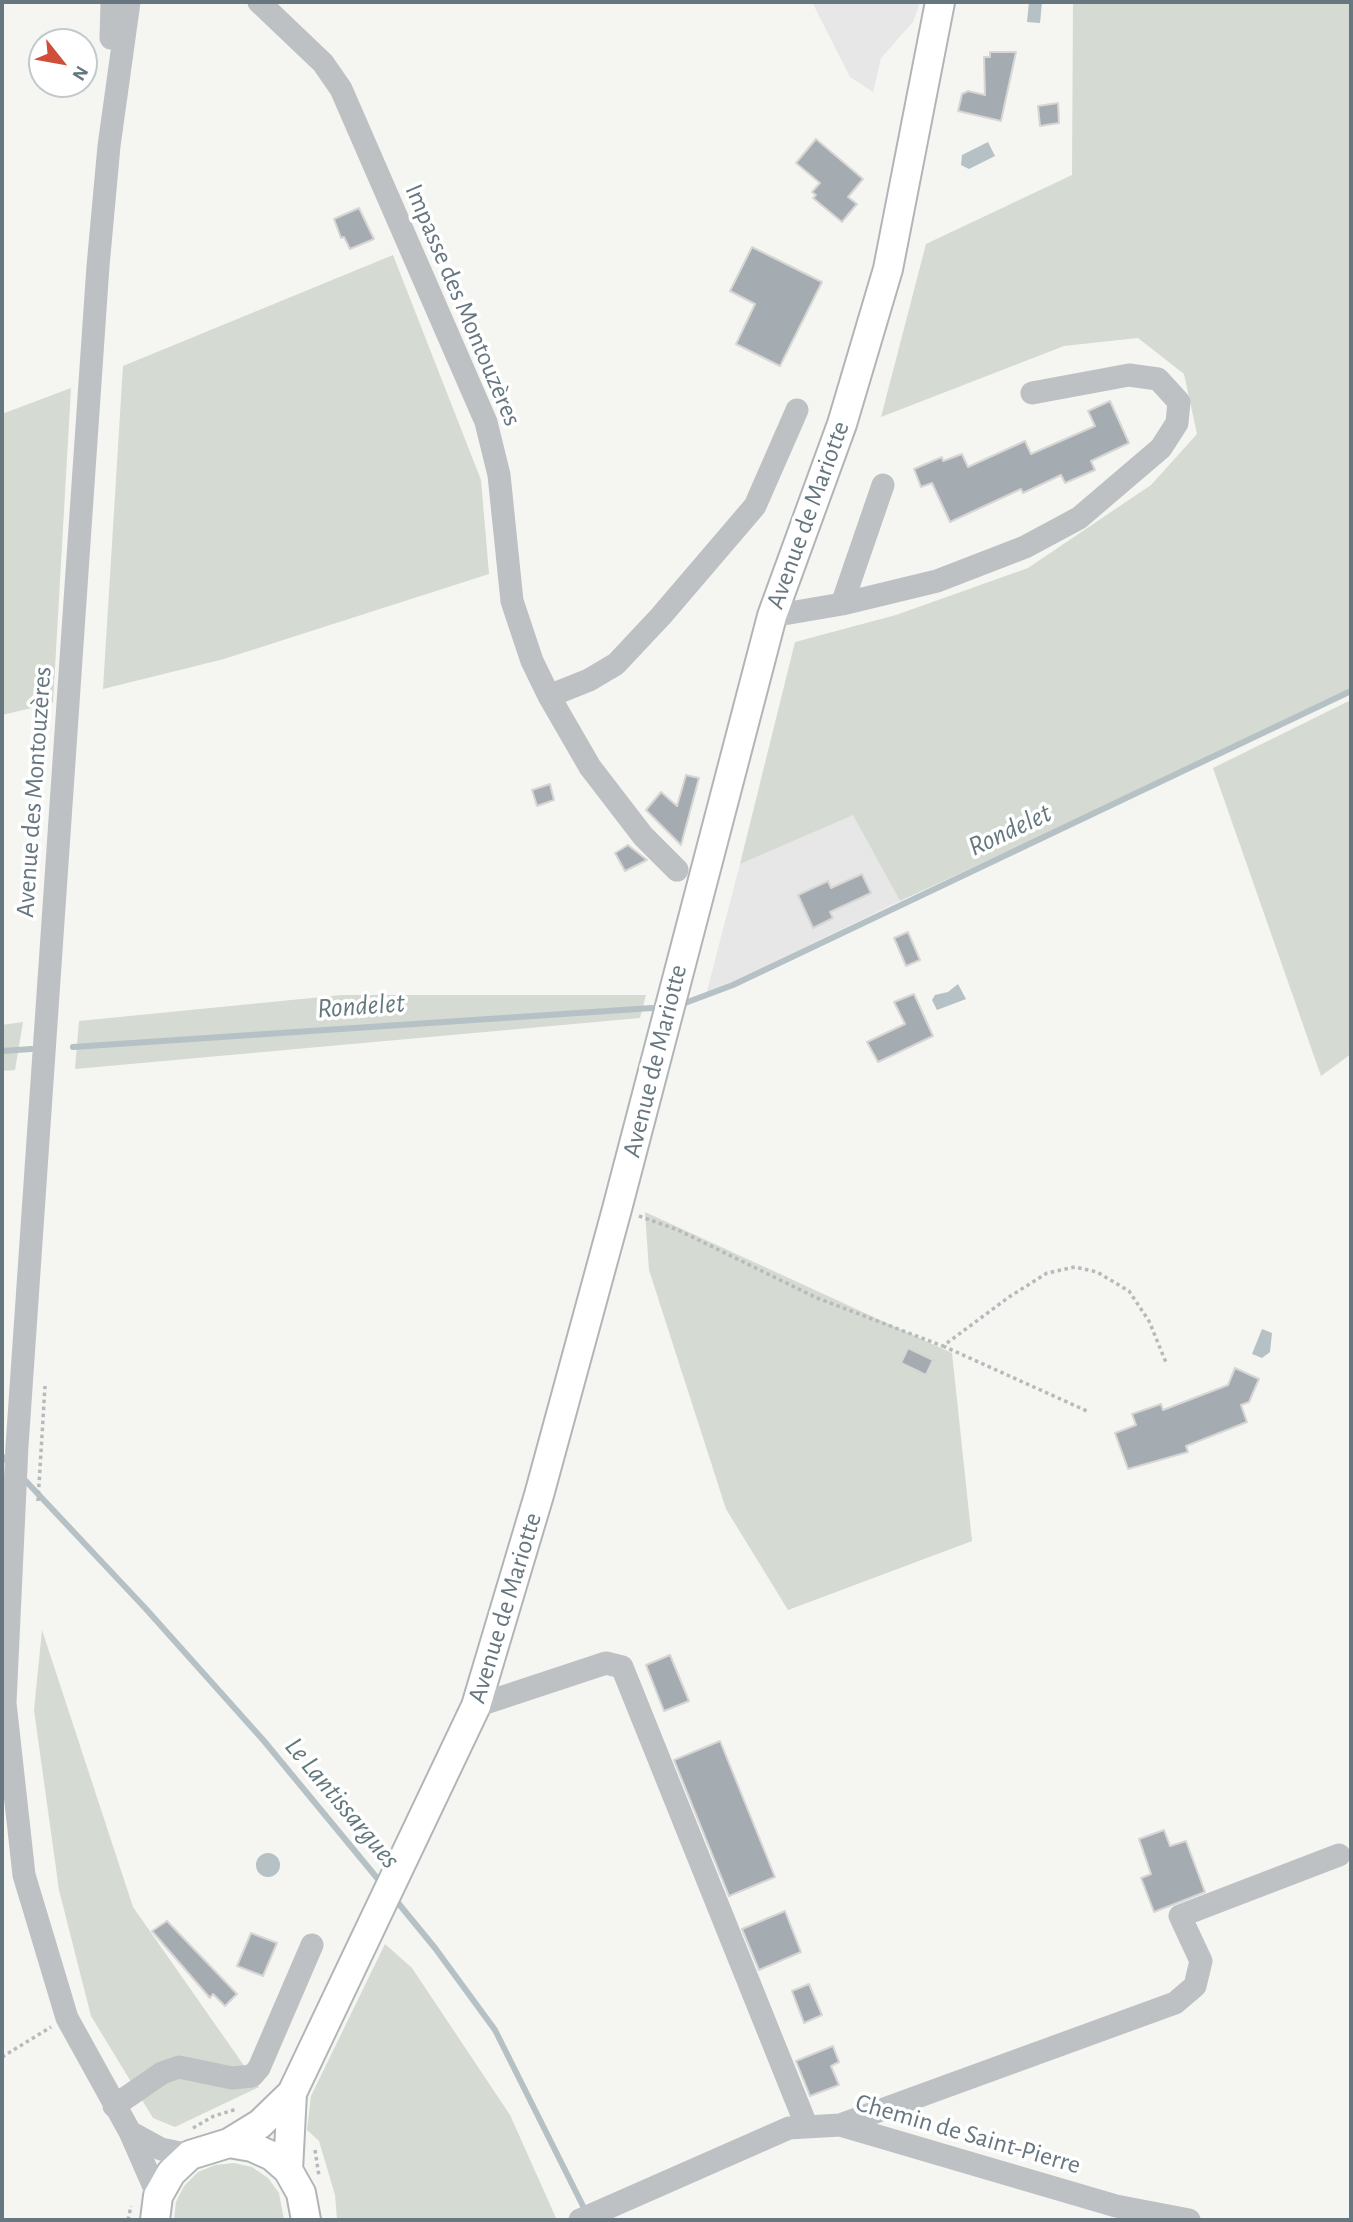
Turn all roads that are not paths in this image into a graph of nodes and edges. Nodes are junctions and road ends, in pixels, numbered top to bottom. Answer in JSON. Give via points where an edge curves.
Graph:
{"nodes":[{"id":1,"x":112,"y":2,"type":"edge"},
{"id":2,"x":129,"y":2,"type":"edge"},
{"id":3,"x":259,"y":2,"type":"edge"},
{"id":4,"x":940,"y":2,"type":"edge"},
{"id":5,"x":109,"y":146,"type":"junction"},
{"id":6,"x":1032,"y":393,"type":"dead end"},
{"id":7,"x":797,"y":410,"type":"dead end"},
{"id":8,"x":883,"y":485,"type":"dead end"},
{"id":9,"x":842,"y":604,"type":"junction"},
{"id":10,"x":772,"y":616,"type":"junction"},
{"id":11,"x":549,"y":696,"type":"junction"},
{"id":12,"x":677,"y":870,"type":"dead end"},
{"id":13,"x":476,"y":1706,"type":"junction"},
{"id":14,"x":1339,"y":1855,"type":"dead end"},
{"id":15,"x":312,"y":1945,"type":"dead end"},
{"id":16,"x":292,"y":2093,"type":"junction"},
{"id":17,"x":114,"y":2106,"type":"junction"},
{"id":18,"x":839,"y":2125,"type":"junction"},
{"id":19,"x":807,"y":2127,"type":"junction"},
{"id":20,"x":130,"y":2132,"type":"junction"},
{"id":21,"x":188,"y":2144,"type":"junction"},
{"id":22,"x":229,"y":2144,"type":"junction"},
{"id":23,"x":288,"y":2170,"type":"junction"},
{"id":24,"x":157,"y":2208,"type":"edge"},
{"id":25,"x":306,"y":2220,"type":"edge"},
{"id":26,"x":580,"y":2220,"type":"edge"},
{"id":27,"x":1189,"y":2220,"type":"edge"}],
"edges":[{"from":1,"to":5,"type":"street","name":"Avenue des Montouzères"},
{"from":2,"to":5,"type":"street","name":"Avenue des Montouzères"},
{"from":3,"to":11,"type":"street","name":"Impasse des Montouzères","via":[[323,63],[341,89],[486,422],[499,475],[512,601]]},
{"from":4,"to":10,"type":"main road","name":"Avenue de Mariotte","via":[[888,269],[842,424]]},
{"from":5,"to":17,"type":"street","name":"Avenue des Montouzères","via":[[13,1502],[5,1703],[24,1875],[67,2018]]},
{"from":6,"to":9,"type":"street","via":[[1129,375],[1158,379],[1180,402],[1177,424],[1161,448],[1079,518],[1025,547],[937,581]]},
{"from":7,"to":11,"type":"street","via":[[755,506],[661,616],[616,664]]},
{"from":8,"to":9,"type":"street"},
{"from":9,"to":10,"type":"street"},
{"from":10,"to":13,"type":"main road","name":"Avenue de Mariotte","via":[[617,1209]]},
{"from":11,"to":12,"type":"street","name":"Impasse des Montouzères","via":[[590,767],[643,836]]},
{"from":13,"to":16,"type":"main road","name":"Avenue de Mariotte"},
{"from":13,"to":19,"type":"street","via":[[606,1663],[622,1667]]},
{"from":14,"to":18,"type":"street","via":[[1180,1916],[1201,1961],[1195,1986],[1175,2003]]},
{"from":15,"to":17,"type":"street","via":[[252,2076],[232,2078],[179,2067],[162,2073]]},
{"from":16,"to":22,"type":"main road","name":"Avenue de Mariotte","via":[[260,2124]]},
{"from":16,"to":23,"type":"main road","name":"Avenue de Mariotte"},
{"from":17,"to":20,"type":"street","name":"Avenue des Montouzères"},
{"from":18,"to":19,"type":"street","name":"Chemin de Saint-Pierre"},
{"from":18,"to":27,"type":"street","name":"Chemin de Saint-Pierre","via":[[1116,2206]]},
{"from":19,"to":26,"type":"street","name":"Chemin de Saint-Pierre","via":[[789,2128]]},
{"from":20,"to":21,"type":"street","name":"Avenue des Montouzères","via":[[161,2150]]},
{"from":20,"to":24,"type":"street","name":"Avenue des Montouzères"},
{"from":21,"to":22,"type":"main road"},
{"from":21,"to":24,"type":"main road"},
{"from":22,"to":23,"type":"main road","via":[[252,2147]]},
{"from":23,"to":25,"type":"main road","via":[[301,2193]]}]}
